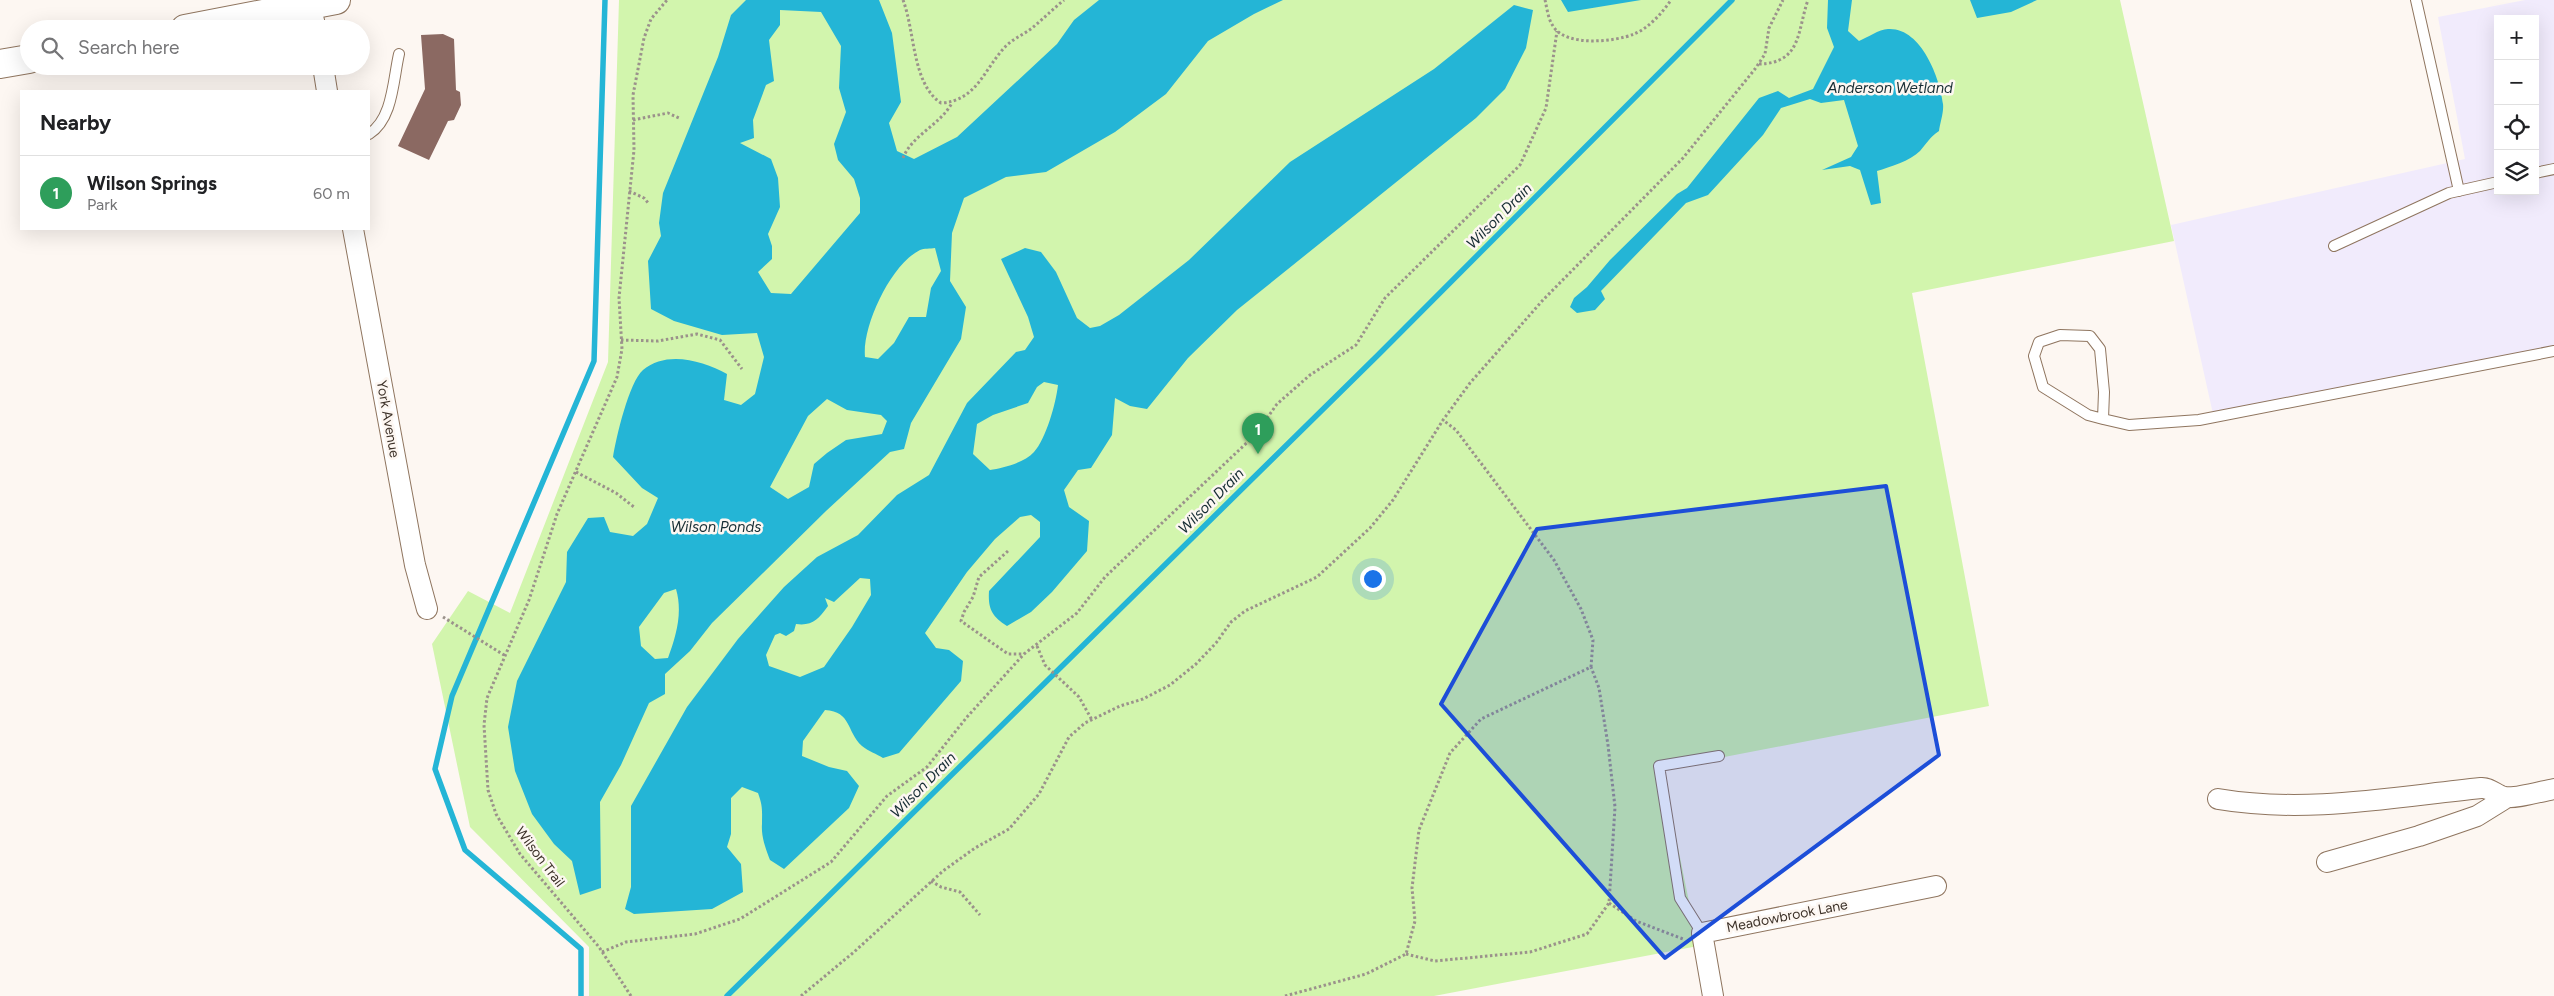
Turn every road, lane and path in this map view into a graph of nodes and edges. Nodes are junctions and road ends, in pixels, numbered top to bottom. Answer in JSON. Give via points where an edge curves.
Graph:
{"nodes":[{"id":1,"x":667,"y":0,"type":"edge"},
{"id":2,"x":903,"y":0,"type":"edge"},
{"id":3,"x":1064,"y":0,"type":"edge"},
{"id":4,"x":1546,"y":0,"type":"edge"},
{"id":5,"x":1671,"y":0,"type":"edge"},
{"id":6,"x":1783,"y":0,"type":"edge"},
{"id":7,"x":1808,"y":0,"type":"edge"},
{"id":8,"x":2416,"y":0,"type":"edge"},
{"id":9,"x":318,"y":8,"type":"edge"},
{"id":10,"x":242,"y":20,"type":"edge"},
{"id":11,"x":1557,"y":31,"type":"junction"},
{"id":12,"x":399,"y":54,"type":"dead end"},
{"id":13,"x":20,"y":60,"type":"edge"},
{"id":14,"x":0,"y":64,"type":"edge"},
{"id":15,"x":1759,"y":64,"type":"junction"},
{"id":16,"x":324,"y":75,"type":"edge"},
{"id":17,"x":327,"y":90,"type":"edge"},
{"id":18,"x":952,"y":103,"type":"junction"},
{"id":19,"x":679,"y":118,"type":"dead end"},
{"id":20,"x":633,"y":120,"type":"junction"},
{"id":21,"x":370,"y":133,"type":"edge"},
{"id":22,"x":903,"y":158,"type":"dead end"},
{"id":23,"x":2554,"y":169,"type":"edge"},
{"id":24,"x":2539,"y":173,"type":"edge"},
{"id":25,"x":2494,"y":183,"type":"edge"},
{"id":26,"x":630,"y":191,"type":"junction"},
{"id":27,"x":2459,"y":191,"type":"junction"},
{"id":28,"x":649,"y":204,"type":"dead end"},
{"id":29,"x":353,"y":230,"type":"edge"},
{"id":30,"x":2334,"y":246,"type":"dead end"},
{"id":31,"x":621,"y":340,"type":"junction"},
{"id":32,"x":2554,"y":351,"type":"edge"},
{"id":33,"x":742,"y":369,"type":"dead end"},
{"id":34,"x":2103,"y":419,"type":"junction"},
{"id":35,"x":1443,"y":420,"type":"junction"},
{"id":36,"x":576,"y":472,"type":"junction"},
{"id":37,"x":634,"y":507,"type":"dead end"},
{"id":38,"x":1008,"y":550,"type":"dead end"},
{"id":39,"x":426,"y":609,"type":"dead end"},
{"id":40,"x":453,"y":621,"type":"dead end"},
{"id":41,"x":1036,"y":646,"type":"junction"},
{"id":42,"x":1024,"y":654,"type":"junction"},
{"id":43,"x":504,"y":655,"type":"junction"},
{"id":44,"x":1591,"y":667,"type":"junction"},
{"id":45,"x":1092,"y":720,"type":"junction"},
{"id":46,"x":1719,"y":756,"type":"dead end"},
{"id":47,"x":2554,"y":789,"type":"edge"},
{"id":48,"x":2506,"y":798,"type":"junction"},
{"id":49,"x":2218,"y":799,"type":"dead end"},
{"id":50,"x":2327,"y":862,"type":"dead end"},
{"id":51,"x":931,"y":881,"type":"junction"},
{"id":52,"x":1936,"y":886,"type":"dead end"},
{"id":53,"x":1610,"y":904,"type":"junction"},
{"id":54,"x":980,"y":915,"type":"dead end"},
{"id":55,"x":1703,"y":940,"type":"junction"},
{"id":56,"x":602,"y":952,"type":"junction"},
{"id":57,"x":1406,"y":954,"type":"junction"},
{"id":58,"x":631,"y":996,"type":"edge"},
{"id":59,"x":801,"y":996,"type":"edge"},
{"id":60,"x":1285,"y":996,"type":"edge"},
{"id":61,"x":1713,"y":996,"type":"edge"}],
"edges":[{"from":1,"to":20,"type":"path","name":"Wilson Trail","via":[[651,19],[644,38],[633,95]]},
{"from":2,"to":18,"type":"path","via":[[926,89],[941,103]]},
{"from":3,"to":18,"type":"path","via":[[1004,48],[973,90]]},
{"from":4,"to":11,"type":"path"},
{"from":5,"to":11,"type":"path","via":[[1649,24],[1634,34],[1604,40],[1580,40]]},
{"from":6,"to":15,"type":"path","via":[[1769,28],[1765,54]]},
{"from":7,"to":15,"type":"path","via":[[1796,43],[1785,58]]},
{"from":8,"to":27,"type":"lane"},
{"from":9,"to":10,"type":"street"},
{"from":11,"to":41,"type":"path","via":[[1546,108],[1520,165],[1385,298],[1356,345],[1310,375],[1277,404],[1255,436],[1105,576],[1077,613]]},
{"from":12,"to":21,"type":"lane","via":[[386,113],[380,127]]},
{"from":13,"to":14,"type":"street"},
{"from":15,"to":35,"type":"path","via":[[1683,158],[1500,347]]},
{"from":16,"to":17,"type":"street"},
{"from":18,"to":22,"type":"path","via":[[946,114],[906,150]]},
{"from":19,"to":20,"type":"path","via":[[668,113]]},
{"from":20,"to":26,"type":"path","name":"Wilson Trail"},
{"from":23,"to":24,"type":"lane"},
{"from":25,"to":27,"type":"lane"},
{"from":26,"to":28,"type":"path"},
{"from":26,"to":31,"type":"path","name":"Wilson Trail","via":[[619,298]]},
{"from":27,"to":30,"type":"lane"},
{"from":29,"to":39,"type":"street","name":"York Avenue","via":[[415,565]]},
{"from":31,"to":33,"type":"path","via":[[658,341],[697,334],[720,340]]},
{"from":31,"to":36,"type":"path","name":"Wilson Trail","via":[[617,377]]},
{"from":32,"to":34,"type":"lane","via":[[2199,420],[2129,425]]},
{"from":34,"to":34,"type":"lane","via":[[2088,415],[2043,387],[2034,356],[2039,342],[2060,335],[2090,336],[2100,349]]},
{"from":35,"to":44,"type":"path","via":[[1456,430],[1554,560],[1593,640]]},
{"from":35,"to":45,"type":"path","via":[[1393,500],[1370,528],[1317,577],[1245,611],[1231,622],[1196,664],[1170,685]]},
{"from":36,"to":37,"type":"path","via":[[616,493]]},
{"from":36,"to":43,"type":"path","name":"Wilson Trail","via":[[557,514],[529,600]]},
{"from":38,"to":42,"type":"path","via":[[979,577],[961,621],[1008,654]]},
{"from":40,"to":43,"type":"path"},
{"from":41,"to":42,"type":"path"},
{"from":41,"to":45,"type":"path","via":[[1046,667],[1079,698]]},
{"from":42,"to":56,"type":"path","via":[[967,716],[927,767],[887,796],[831,862],[740,919],[695,934],[626,942]]},
{"from":43,"to":56,"type":"path","name":"Wilson Trail","via":[[487,698],[484,725],[488,790],[496,814],[520,854]]},
{"from":44,"to":53,"type":"path","via":[[1604,717],[1615,807]]},
{"from":44,"to":57,"type":"path","via":[[1481,718],[1450,753],[1420,830],[1412,888],[1415,920]]},
{"from":45,"to":51,"type":"path","via":[[1068,737],[1039,794],[1009,829],[975,848]]},
{"from":46,"to":55,"type":"lane","via":[[1659,766],[1680,898]]},
{"from":47,"to":48,"type":"street"},
{"from":48,"to":49,"type":"street","via":[[2484,788],[2372,802],[2303,806],[2254,805]]},
{"from":48,"to":50,"type":"street","via":[[2477,816]]},
{"from":51,"to":54,"type":"path","via":[[960,892]]},
{"from":51,"to":59,"type":"path"},
{"from":52,"to":55,"type":"street","name":"Meadowbrook Lane"},
{"from":53,"to":55,"type":"path","via":[[1636,921]]},
{"from":53,"to":57,"type":"path","via":[[1587,934],[1530,952],[1435,961]]},
{"from":55,"to":61,"type":"street"},
{"from":56,"to":58,"type":"path","name":"Wilson Trail"},
{"from":57,"to":60,"type":"path","via":[[1366,974]]}]}
